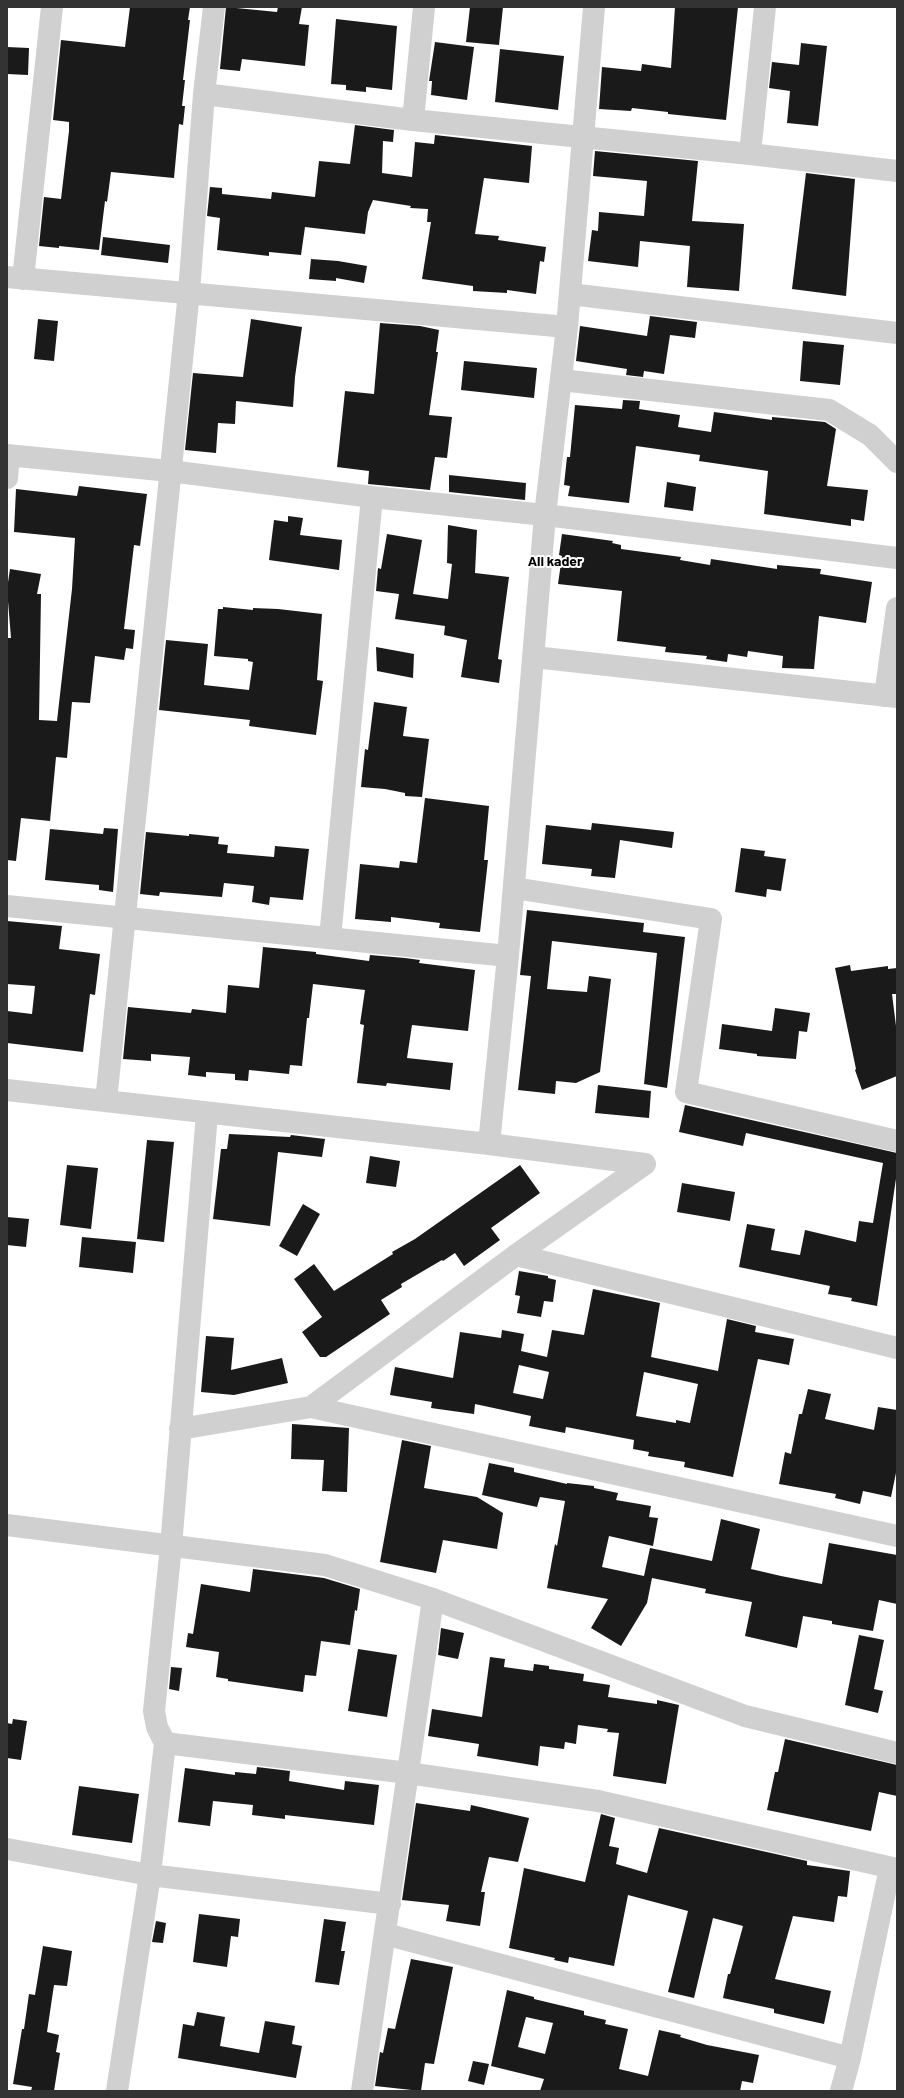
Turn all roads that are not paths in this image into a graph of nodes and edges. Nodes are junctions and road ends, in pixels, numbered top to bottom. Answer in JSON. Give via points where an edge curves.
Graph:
{"nodes":[{"id":1,"x":52,"y":7,"type":"edge"},
{"id":2,"x":214,"y":7,"type":"edge"},
{"id":3,"x":424,"y":7,"type":"edge"},
{"id":4,"x":594,"y":7,"type":"edge"},
{"id":5,"x":765,"y":7,"type":"edge"},
{"id":6,"x":204,"y":94,"type":"junction"},
{"id":7,"x":413,"y":120,"type":"junction"},
{"id":8,"x":584,"y":136,"type":"junction"},
{"id":9,"x":750,"y":154,"type":"junction"},
{"id":10,"x":897,"y":172,"type":"edge"},
{"id":11,"x":15,"y":278,"type":"edge"},
{"id":12,"x":188,"y":292,"type":"junction"},
{"id":13,"x":570,"y":294,"type":"junction"},
{"id":14,"x":567,"y":327,"type":"junction"},
{"id":15,"x":897,"y":333,"type":"edge"},
{"id":16,"x":562,"y":380,"type":"junction"},
{"id":17,"x":8,"y":455,"type":"edge"},
{"id":18,"x":897,"y":462,"type":"edge"},
{"id":19,"x":170,"y":471,"type":"junction"},
{"id":20,"x":7,"y":478,"type":"edge"},
{"id":21,"x":372,"y":497,"type":"junction"},
{"id":22,"x":545,"y":515,"type":"junction"},
{"id":23,"x":897,"y":558,"type":"edge"},
{"id":24,"x":897,"y":608,"type":"edge"},
{"id":25,"x":534,"y":657,"type":"junction"},
{"id":26,"x":891,"y":697,"type":"edge"},
{"id":27,"x":514,"y":888,"type":"junction"},
{"id":28,"x":7,"y":906,"type":"edge"},
{"id":29,"x":125,"y":918,"type":"junction"},
{"id":30,"x":330,"y":938,"type":"junction"},
{"id":31,"x":508,"y":956,"type":"junction"},
{"id":32,"x":7,"y":1090,"type":"edge"},
{"id":33,"x":106,"y":1101,"type":"junction"},
{"id":34,"x":207,"y":1114,"type":"junction"},
{"id":35,"x":897,"y":1141,"type":"edge"},
{"id":36,"x":490,"y":1144,"type":"junction"},
{"id":37,"x":516,"y":1255,"type":"junction"},
{"id":38,"x":897,"y":1348,"type":"edge"},
{"id":39,"x":311,"y":1407,"type":"junction"},
{"id":40,"x":180,"y":1430,"type":"junction"},
{"id":41,"x":7,"y":1525,"type":"edge"},
{"id":42,"x":897,"y":1536,"type":"edge"},
{"id":43,"x":171,"y":1546,"type":"junction"},
{"id":44,"x":433,"y":1599,"type":"junction"},
{"id":45,"x":165,"y":1743,"type":"junction"},
{"id":46,"x":897,"y":1753,"type":"edge"},
{"id":47,"x":408,"y":1774,"type":"junction"},
{"id":48,"x":7,"y":1849,"type":"edge"},
{"id":49,"x":894,"y":1869,"type":"edge"},
{"id":50,"x":150,"y":1875,"type":"junction"},
{"id":51,"x":390,"y":1904,"type":"junction"},
{"id":52,"x":385,"y":1934,"type":"junction"},
{"id":53,"x":850,"y":2058,"type":"junction"},
{"id":54,"x":117,"y":2091,"type":"edge"},
{"id":55,"x":362,"y":2091,"type":"edge"},
{"id":56,"x":841,"y":2091,"type":"edge"}],
"edges":[{"from":1,"to":11,"type":"street"},
{"from":2,"to":6,"type":"street"},
{"from":3,"to":7,"type":"street"},
{"from":4,"to":8,"type":"street"},
{"from":5,"to":9,"type":"street"},
{"from":6,"to":7,"type":"street"},
{"from":6,"to":12,"type":"street"},
{"from":7,"to":8,"type":"street"},
{"from":8,"to":9,"type":"street"},
{"from":8,"to":13,"type":"street"},
{"from":9,"to":10,"type":"street"},
{"from":11,"to":12,"type":"street"},
{"from":12,"to":14,"type":"street"},
{"from":12,"to":19,"type":"street"},
{"from":13,"to":14,"type":"street"},
{"from":13,"to":15,"type":"street"},
{"from":14,"to":16,"type":"street"},
{"from":16,"to":18,"type":"street","via":[[829,410],[870,436]]},
{"from":16,"to":22,"type":"street"},
{"from":17,"to":19,"type":"street"},
{"from":17,"to":20,"type":"street"},
{"from":19,"to":21,"type":"street"},
{"from":19,"to":29,"type":"street"},
{"from":21,"to":22,"type":"street"},
{"from":21,"to":30,"type":"street"},
{"from":22,"to":23,"type":"street"},
{"from":22,"to":25,"type":"street"},
{"from":24,"to":26,"type":"street"},
{"from":25,"to":26,"type":"street"},
{"from":25,"to":27,"type":"street"},
{"from":27,"to":31,"type":"street"},
{"from":27,"to":35,"type":"street","via":[[711,919],[686,1092]]},
{"from":28,"to":29,"type":"street"},
{"from":29,"to":30,"type":"street"},
{"from":29,"to":33,"type":"street"},
{"from":30,"to":31,"type":"street"},
{"from":31,"to":36,"type":"street"},
{"from":32,"to":33,"type":"street"},
{"from":33,"to":34,"type":"street"},
{"from":34,"to":36,"type":"street"},
{"from":34,"to":40,"type":"street"},
{"from":36,"to":37,"type":"street","via":[[645,1164]]},
{"from":37,"to":38,"type":"street"},
{"from":37,"to":39,"type":"street"},
{"from":39,"to":40,"type":"street"},
{"from":39,"to":42,"type":"street"},
{"from":40,"to":43,"type":"street"},
{"from":41,"to":43,"type":"street"},
{"from":43,"to":44,"type":"street","via":[[325,1565]]},
{"from":43,"to":45,"type":"street","via":[[154,1710],[157,1727]]},
{"from":44,"to":46,"type":"street","via":[[745,1716]]},
{"from":44,"to":47,"type":"street"},
{"from":45,"to":47,"type":"street"},
{"from":45,"to":50,"type":"street"},
{"from":47,"to":49,"type":"street","via":[[598,1801]]},
{"from":47,"to":51,"type":"street"},
{"from":48,"to":50,"type":"street"},
{"from":49,"to":53,"type":"street"},
{"from":50,"to":51,"type":"street"},
{"from":50,"to":54,"type":"street"},
{"from":51,"to":52,"type":"street"},
{"from":52,"to":53,"type":"street"},
{"from":52,"to":55,"type":"street"},
{"from":53,"to":56,"type":"street"}]}
